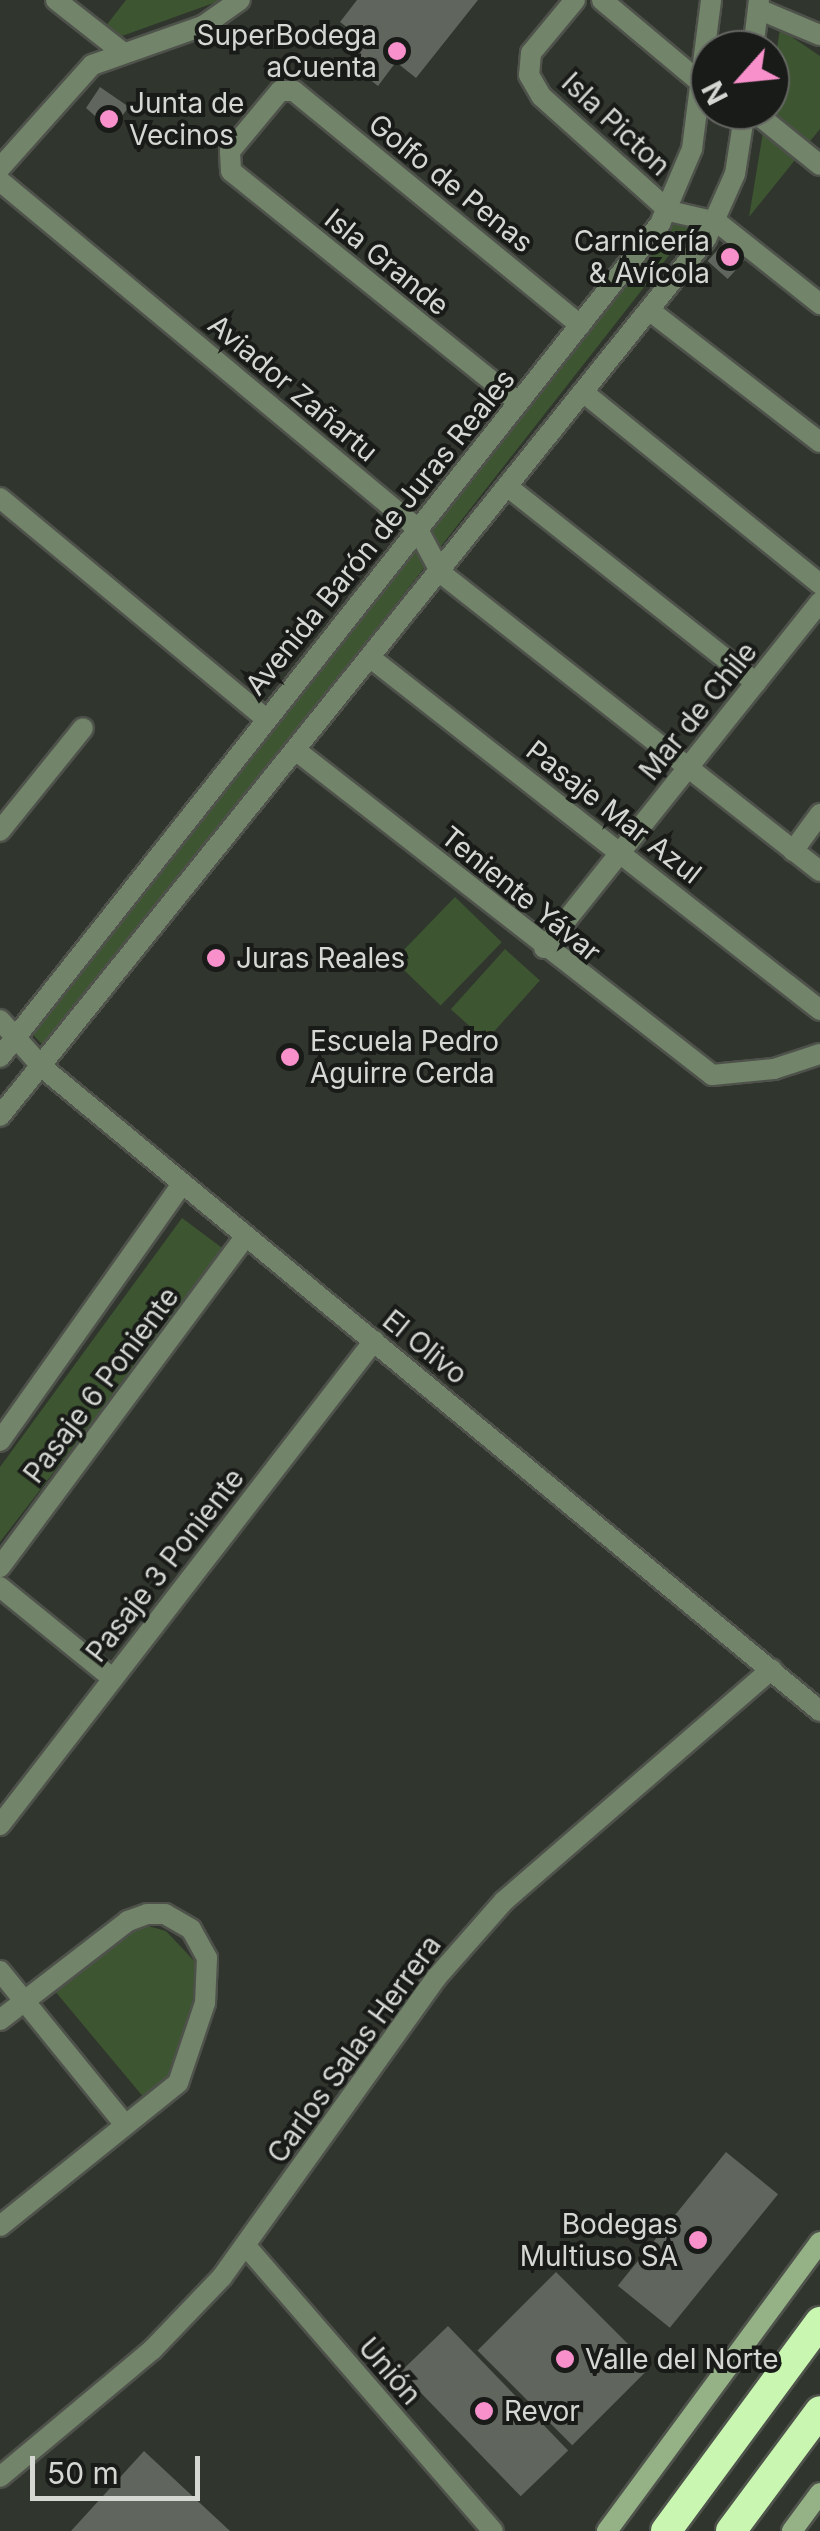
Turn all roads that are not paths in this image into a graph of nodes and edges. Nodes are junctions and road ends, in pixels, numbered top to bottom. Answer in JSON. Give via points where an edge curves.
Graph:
{"nodes":[{"id":1,"x":56,"y":0,"type":"edge"},
{"id":2,"x":240,"y":0,"type":"edge"},
{"id":3,"x":575,"y":0,"type":"edge"},
{"id":4,"x":602,"y":0,"type":"edge"},
{"id":5,"x":711,"y":0,"type":"edge"},
{"id":6,"x":758,"y":4,"type":"edge"},
{"id":7,"x":708,"y":30,"type":"edge"},
{"id":8,"x":755,"y":30,"type":"edge"},
{"id":9,"x":820,"y":34,"type":"edge"},
{"id":10,"x":122,"y":52,"type":"junction"},
{"id":11,"x":690,"y":74,"type":"edge"},
{"id":12,"x":694,"y":130,"type":"edge"},
{"id":13,"x":744,"y":130,"type":"edge"},
{"id":14,"x":774,"y":130,"type":"edge"},
{"id":15,"x":226,"y":161,"type":"joint"},
{"id":16,"x":820,"y":165,"type":"edge"},
{"id":17,"x":0,"y":168,"type":"edge"},
{"id":18,"x":0,"y":181,"type":"edge"},
{"id":19,"x":669,"y":211,"type":"junction"},
{"id":20,"x":717,"y":222,"type":"junction"},
{"id":21,"x":820,"y":304,"type":"edge"},
{"id":22,"x":649,"y":310,"type":"junction"},
{"id":23,"x":580,"y":325,"type":"junction"},
{"id":24,"x":583,"y":392,"type":"junction"},
{"id":25,"x":518,"y":402,"type":"junction"},
{"id":26,"x":820,"y":442,"type":"edge"},
{"id":27,"x":508,"y":486,"type":"junction"},
{"id":28,"x":0,"y":498,"type":"edge"},
{"id":29,"x":417,"y":528,"type":"junction"},
{"id":30,"x":441,"y":573,"type":"junction"},
{"id":31,"x":820,"y":584,"type":"edge"},
{"id":32,"x":820,"y":602,"type":"edge"},
{"id":33,"x":372,"y":659,"type":"junction"},
{"id":34,"x":756,"y":683,"type":"junction"},
{"id":35,"x":266,"y":720,"type":"junction"},
{"id":36,"x":84,"y":728,"type":"dead end"},
{"id":37,"x":298,"y":752,"type":"junction"},
{"id":38,"x":686,"y":771,"type":"junction"},
{"id":39,"x":820,"y":814,"type":"edge"},
{"id":40,"x":0,"y":831,"type":"edge"},
{"id":41,"x":793,"y":851,"type":"junction"},
{"id":42,"x":620,"y":852,"type":"junction"},
{"id":43,"x":820,"y":871,"type":"edge"},
{"id":44,"x":544,"y":948,"type":"junction"},
{"id":45,"x":820,"y":1010,"type":"edge"},
{"id":46,"x":7,"y":1028,"type":"edge"},
{"id":47,"x":820,"y":1054,"type":"edge"},
{"id":48,"x":0,"y":1057,"type":"edge"},
{"id":49,"x":42,"y":1067,"type":"junction"},
{"id":50,"x":0,"y":1116,"type":"edge"},
{"id":51,"x":182,"y":1184,"type":"junction"},
{"id":52,"x":246,"y":1236,"type":"junction"},
{"id":53,"x":374,"y":1341,"type":"junction"},
{"id":54,"x":0,"y":1441,"type":"edge"},
{"id":55,"x":0,"y":1567,"type":"edge"},
{"id":56,"x":0,"y":1587,"type":"edge"},
{"id":57,"x":772,"y":1669,"type":"junction"},
{"id":58,"x":112,"y":1678,"type":"junction"},
{"id":59,"x":820,"y":1711,"type":"edge"},
{"id":60,"x":0,"y":1824,"type":"edge"},
{"id":61,"x":0,"y":1971,"type":"edge"},
{"id":62,"x":23,"y":2000,"type":"junction"},
{"id":63,"x":0,"y":2020,"type":"edge"},
{"id":64,"x":126,"y":2125,"type":"junction"},
{"id":65,"x":0,"y":2226,"type":"edge"},
{"id":66,"x":820,"y":2242,"type":"edge"},
{"id":67,"x":246,"y":2246,"type":"junction"},
{"id":68,"x":820,"y":2322,"type":"edge"},
{"id":69,"x":820,"y":2411,"type":"edge"},
{"id":70,"x":0,"y":2478,"type":"edge"},
{"id":71,"x":820,"y":2493,"type":"edge"},
{"id":72,"x":493,"y":2531,"type":"edge"},
{"id":73,"x":607,"y":2531,"type":"edge"},
{"id":74,"x":666,"y":2531,"type":"edge"},
{"id":75,"x":731,"y":2531,"type":"edge"},
{"id":76,"x":792,"y":2531,"type":"edge"}],
"edges":[{"from":1,"to":10,"type":"street"},
{"from":2,"to":10,"type":"street","via":[[203,26]]},
{"from":3,"to":19,"type":"street","name":"Isla Picton","via":[[532,53],[528,75],[541,96]]},
{"from":4,"to":11,"type":"street"},
{"from":5,"to":7,"type":"street","name":"Avenida Barón de Juras Reales"},
{"from":6,"to":8,"type":"street"},
{"from":6,"to":9,"type":"street"},
{"from":10,"to":17,"type":"street","via":[[76,77]]},
{"from":12,"to":19,"type":"street","name":"Avenida Barón de Juras Reales","via":[[688,168]]},
{"from":13,"to":20,"type":"street"},
{"from":14,"to":16,"type":"street"},
{"from":15,"to":23,"type":"street","name":"Golfo de Penas","via":[[285,90]]},
{"from":15,"to":25,"type":"street","name":"Isla Grande"},
{"from":18,"to":29,"type":"street","name":"Aviador Zañartu"},
{"from":19,"to":20,"type":"street"},
{"from":19,"to":23,"type":"street","name":"Avenida Barón de Juras Reales"},
{"from":20,"to":21,"type":"street"},
{"from":20,"to":22,"type":"street"},
{"from":22,"to":24,"type":"street"},
{"from":22,"to":26,"type":"street"},
{"from":23,"to":25,"type":"street","name":"Avenida Barón de Juras Reales"},
{"from":24,"to":27,"type":"street"},
{"from":24,"to":31,"type":"street"},
{"from":25,"to":29,"type":"street","name":"Avenida Barón de Juras Reales"},
{"from":27,"to":30,"type":"street"},
{"from":27,"to":34,"type":"street"},
{"from":28,"to":35,"type":"street"},
{"from":29,"to":30,"type":"street","name":"Aviador Zañartu"},
{"from":29,"to":35,"type":"street","name":"Avenida Barón de Juras Reales"},
{"from":30,"to":33,"type":"street"},
{"from":30,"to":38,"type":"street","name":"Aviador Zañartu"},
{"from":32,"to":34,"type":"street","name":"Mar de Chile"},
{"from":33,"to":37,"type":"street"},
{"from":33,"to":42,"type":"street","name":"Pasaje Mar Azul"},
{"from":34,"to":38,"type":"street","name":"Mar de Chile"},
{"from":35,"to":46,"type":"street","name":"Avenida Barón de Juras Reales"},
{"from":36,"to":40,"type":"street"},
{"from":37,"to":44,"type":"street","name":"Teniente Yávar"},
{"from":37,"to":49,"type":"street"},
{"from":38,"to":41,"type":"street","name":"Aviador Zañartu"},
{"from":38,"to":42,"type":"street","name":"Mar de Chile"},
{"from":39,"to":41,"type":"street"},
{"from":41,"to":43,"type":"street","name":"Aviador Zañartu"},
{"from":42,"to":44,"type":"street","name":"Mar de Chile"},
{"from":42,"to":45,"type":"street","name":"Pasaje Mar Azul"},
{"from":44,"to":47,"type":"street","name":"Teniente Yávar","via":[[712,1075],[774,1070]]},
{"from":46,"to":48,"type":"street","name":"Avenida Barón de Juras Reales"},
{"from":46,"to":49,"type":"street","name":"El Olivo"},
{"from":49,"to":50,"type":"street"},
{"from":49,"to":51,"type":"street","name":"El Olivo"},
{"from":51,"to":52,"type":"street","name":"El Olivo"},
{"from":51,"to":54,"type":"street","name":"Pasaje 6 Poniente"},
{"from":52,"to":53,"type":"street","name":"El Olivo"},
{"from":52,"to":55,"type":"street","name":"Pasaje 6 Poniente"},
{"from":53,"to":57,"type":"street","name":"El Olivo"},
{"from":53,"to":58,"type":"street","name":"Pasaje 3 Poniente"},
{"from":56,"to":58,"type":"street"},
{"from":57,"to":59,"type":"street","name":"El Olivo"},
{"from":57,"to":67,"type":"street","name":"Carlos Salas Herrera","via":[[524,1882],[468,1939]]},
{"from":58,"to":60,"type":"street","name":"Pasaje 3 Poniente"},
{"from":61,"to":62,"type":"street"},
{"from":62,"to":63,"type":"street"},
{"from":62,"to":64,"type":"street"},
{"from":62,"to":64,"type":"street","via":[[128,1920],[166,1914],[191,1929],[208,1958],[205,2003],[178,2083]]},
{"from":64,"to":65,"type":"street"},
{"from":66,"to":73,"type":"main road"},
{"from":67,"to":70,"type":"street","name":"Carlos Salas Herrera","via":[[152,2350]]},
{"from":67,"to":72,"type":"street","name":"Unión"},
{"from":68,"to":74,"type":"highway"},
{"from":69,"to":75,"type":"highway"},
{"from":71,"to":76,"type":"main road"}]}
